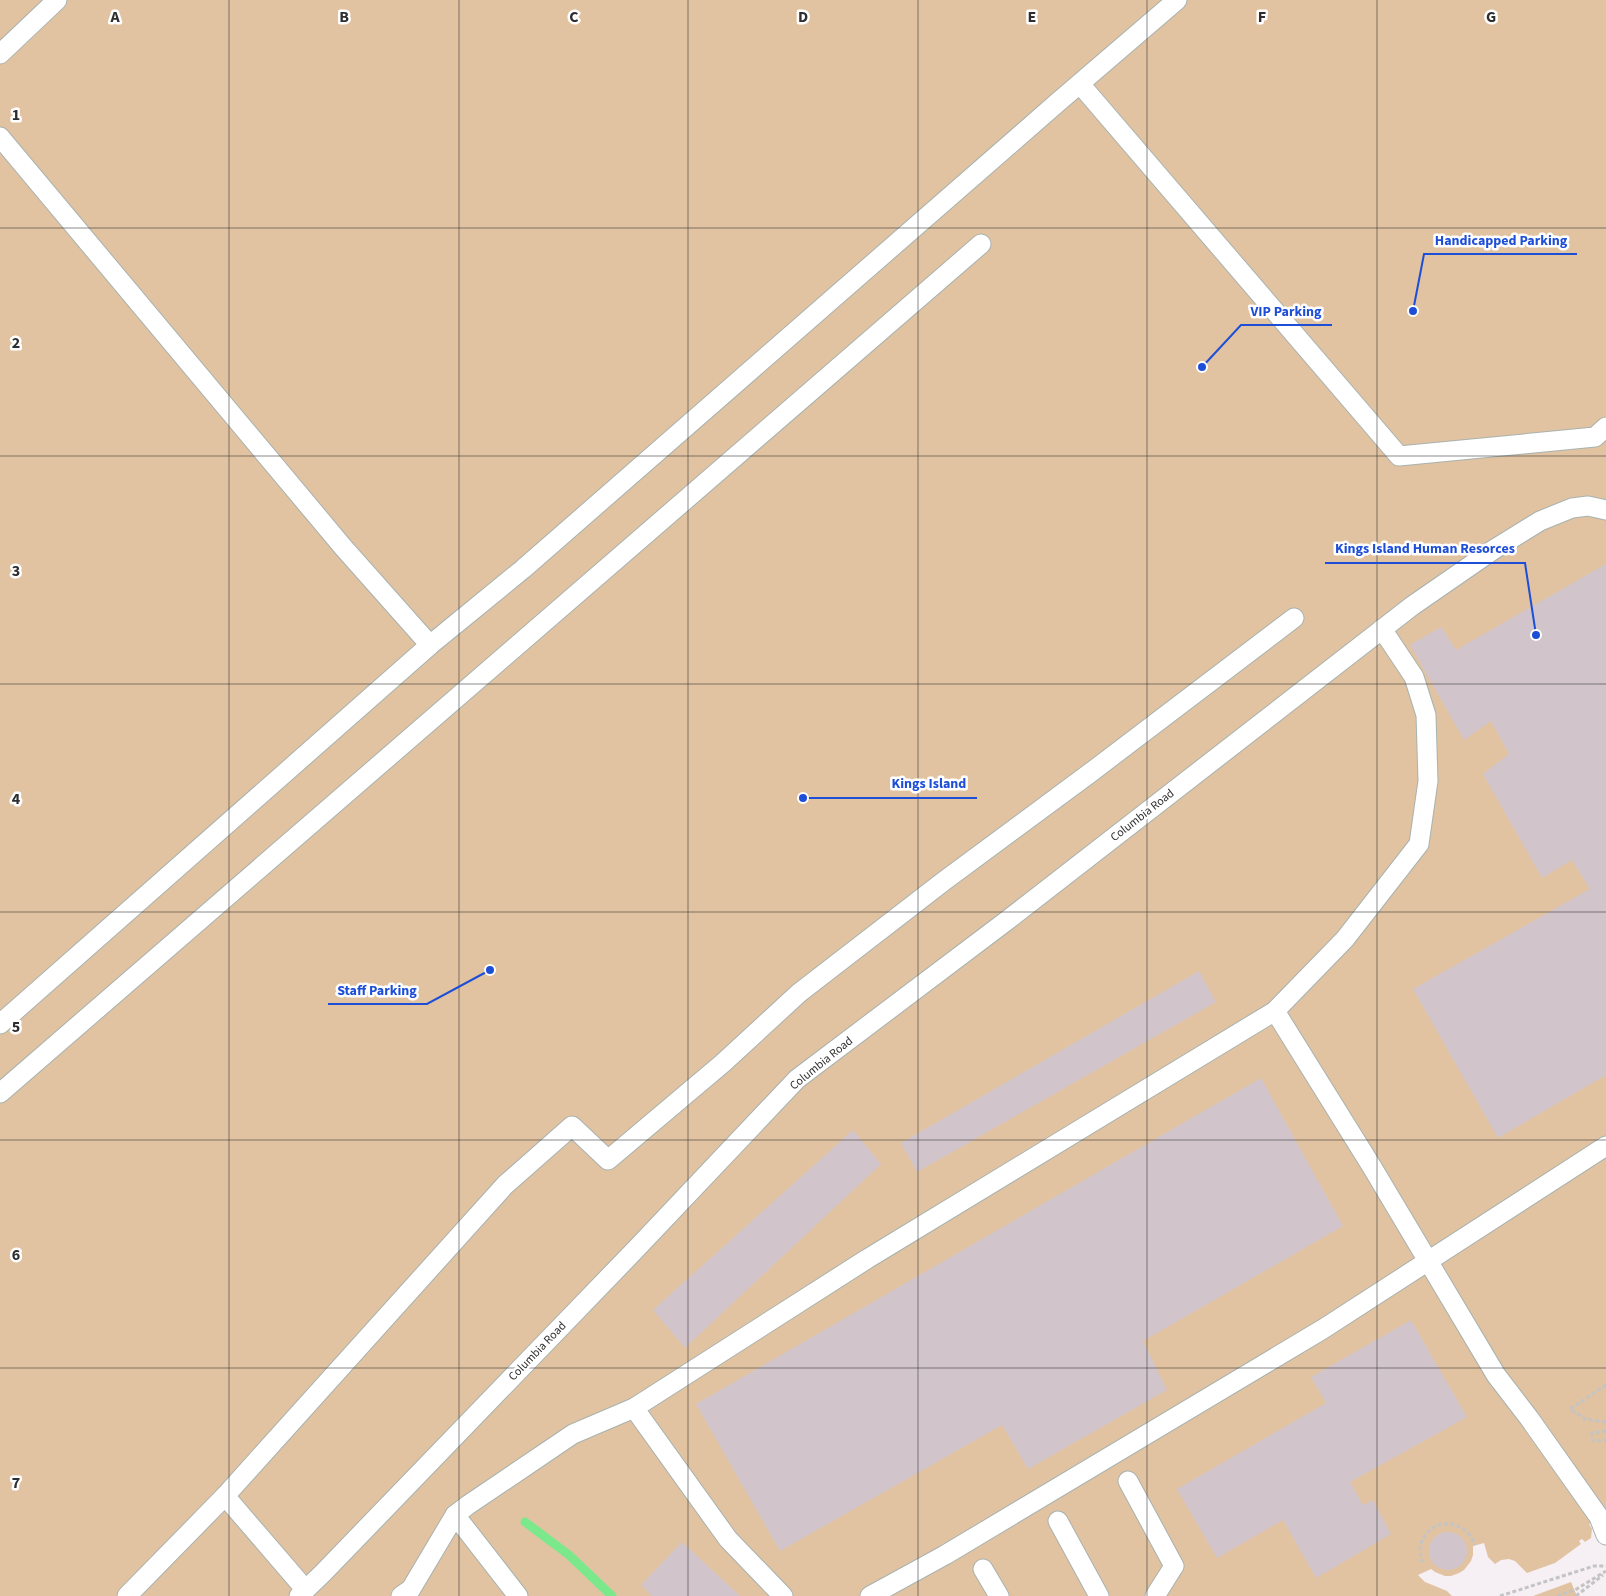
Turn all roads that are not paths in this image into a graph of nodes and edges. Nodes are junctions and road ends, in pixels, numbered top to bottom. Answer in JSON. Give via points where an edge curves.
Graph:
{"nodes":[{"id":1,"x":57,"y":0,"type":"edge"},
{"id":2,"x":1177,"y":0,"type":"edge"},
{"id":3,"x":0,"y":54,"type":"edge"},
{"id":4,"x":1080,"y":84,"type":"junction"},
{"id":5,"x":0,"y":137,"type":"edge"},
{"id":6,"x":981,"y":244,"type":"dead end"},
{"id":7,"x":1606,"y":426,"type":"edge"},
{"id":8,"x":1606,"y":510,"type":"edge"},
{"id":9,"x":1294,"y":618,"type":"dead end"},
{"id":10,"x":1382,"y":629,"type":"junction"},
{"id":11,"x":430,"y":645,"type":"junction"},
{"id":12,"x":1275,"y":1011,"type":"junction"},
{"id":13,"x":0,"y":1024,"type":"edge"},
{"id":14,"x":0,"y":1093,"type":"edge"},
{"id":15,"x":1606,"y":1146,"type":"edge"},
{"id":16,"x":1428,"y":1262,"type":"junction"},
{"id":17,"x":634,"y":1408,"type":"junction"},
{"id":18,"x":1128,"y":1481,"type":"dead end"},
{"id":19,"x":225,"y":1496,"type":"junction"},
{"id":20,"x":455,"y":1515,"type":"junction"},
{"id":21,"x":1058,"y":1522,"type":"dead end"},
{"id":22,"x":1606,"y":1534,"type":"edge"},
{"id":23,"x":983,"y":1569,"type":"dead end"},
{"id":24,"x":302,"y":1592,"type":"edge"},
{"id":25,"x":127,"y":1596,"type":"edge"},
{"id":26,"x":401,"y":1596,"type":"edge"},
{"id":27,"x":518,"y":1596,"type":"edge"},
{"id":28,"x":783,"y":1596,"type":"edge"},
{"id":29,"x":870,"y":1596,"type":"edge"},
{"id":30,"x":999,"y":1596,"type":"edge"},
{"id":31,"x":1099,"y":1596,"type":"edge"},
{"id":32,"x":1156,"y":1596,"type":"edge"}],
"edges":[{"from":1,"to":3,"type":"lane"},
{"from":2,"to":4,"type":"lane"},
{"from":4,"to":7,"type":"lane","via":[[1398,456],[1595,437]]},
{"from":4,"to":11,"type":"lane","via":[[523,569]]},
{"from":5,"to":11,"type":"lane","via":[[343,547]]},
{"from":6,"to":14,"type":"lane"},
{"from":8,"to":10,"type":"lane","name":"Columbia Road","via":[[1588,506],[1572,508],[1540,521],[1493,550]]},
{"from":9,"to":19,"type":"lane","via":[[799,993],[723,1063],[608,1160],[572,1126],[505,1185]]},
{"from":10,"to":12,"type":"lane","via":[[1414,677],[1426,715],[1428,781],[1419,844],[1344,939]]},
{"from":10,"to":24,"type":"lane","name":"Columbia Road","via":[[797,1079]]},
{"from":11,"to":13,"type":"lane"},
{"from":12,"to":16,"type":"lane"},
{"from":12,"to":17,"type":"lane","via":[[867,1259]]},
{"from":15,"to":16,"type":"lane"},
{"from":16,"to":22,"type":"lane","via":[[1496,1375],[1599,1518]]},
{"from":16,"to":29,"type":"lane","via":[[945,1556]]},
{"from":17,"to":20,"type":"lane","via":[[573,1434]]},
{"from":17,"to":28,"type":"lane","via":[[728,1539]]},
{"from":18,"to":32,"type":"lane","via":[[1174,1566]]},
{"from":19,"to":24,"type":"lane"},
{"from":19,"to":25,"type":"lane"},
{"from":20,"to":26,"type":"lane","via":[[411,1589]]},
{"from":20,"to":27,"type":"lane"},
{"from":21,"to":31,"type":"lane"},
{"from":23,"to":30,"type":"lane"}]}
